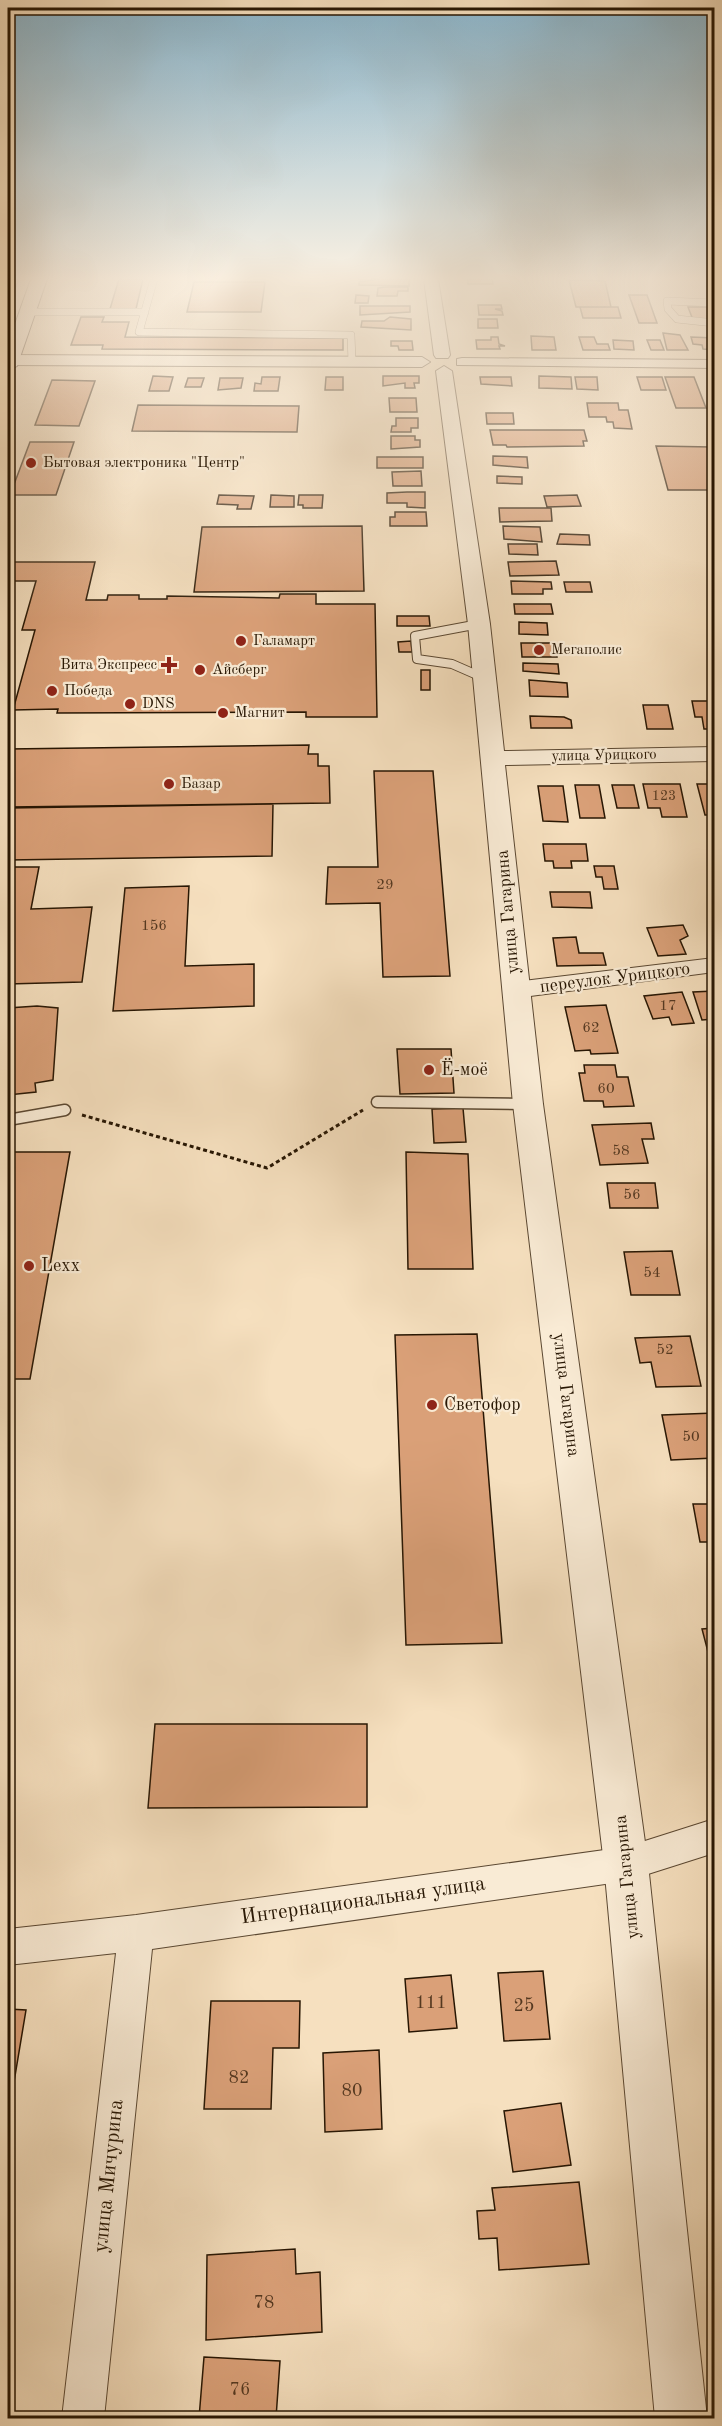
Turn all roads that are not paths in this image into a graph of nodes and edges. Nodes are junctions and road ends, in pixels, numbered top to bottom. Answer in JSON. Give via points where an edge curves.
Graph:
{"nodes":[{"id":1,"x":452,"y":392,"type":"edge"},
{"id":2,"x":479,"y":624,"type":"junction"},
{"id":3,"x":484,"y":678,"type":"junction"},
{"id":4,"x":714,"y":754,"type":"edge"},
{"id":5,"x":493,"y":758,"type":"junction"},
{"id":6,"x":714,"y":965,"type":"edge"},
{"id":7,"x":515,"y":990,"type":"junction"},
{"id":8,"x":377,"y":1102,"type":"road end"},
{"id":9,"x":528,"y":1104,"type":"junction"},
{"id":10,"x":65,"y":1110,"type":"road end"},
{"id":11,"x":8,"y":1120,"type":"edge"},
{"id":12,"x":714,"y":1836,"type":"edge"},
{"id":13,"x":626,"y":1864,"type":"junction"},
{"id":14,"x":136,"y":1933,"type":"junction"},
{"id":15,"x":8,"y":1947,"type":"edge"},
{"id":16,"x":82,"y":2418,"type":"edge"},
{"id":17,"x":681,"y":2418,"type":"edge"}],
"edges":[{"from":1,"to":2,"type":"street","name":"улица Гагарина"},
{"from":2,"to":3,"type":"street","name":"улица Гагарина"},
{"from":2,"to":3,"type":"lane","via":[[415,636],[417,659],[452,664]]},
{"from":3,"to":5,"type":"street","name":"улица Гагарина"},
{"from":4,"to":5,"type":"street","name":"улица Урицкого"},
{"from":5,"to":7,"type":"street","name":"улица Гагарина"},
{"from":6,"to":7,"type":"street","name":"переулок Урицкого"},
{"from":7,"to":9,"type":"street","name":"улица Гагарина"},
{"from":8,"to":9,"type":"lane"},
{"from":9,"to":13,"type":"street","name":"улица Гагарина"},
{"from":10,"to":11,"type":"lane"},
{"from":12,"to":13,"type":"street","name":"Интернациональная улица"},
{"from":13,"to":14,"type":"street","name":"Интернациональная улица"},
{"from":13,"to":17,"type":"street","name":"улица Гагарина"},
{"from":14,"to":15,"type":"street","name":"Интернациональная улица"},
{"from":14,"to":16,"type":"street","name":"улица Мичурина"}]}
